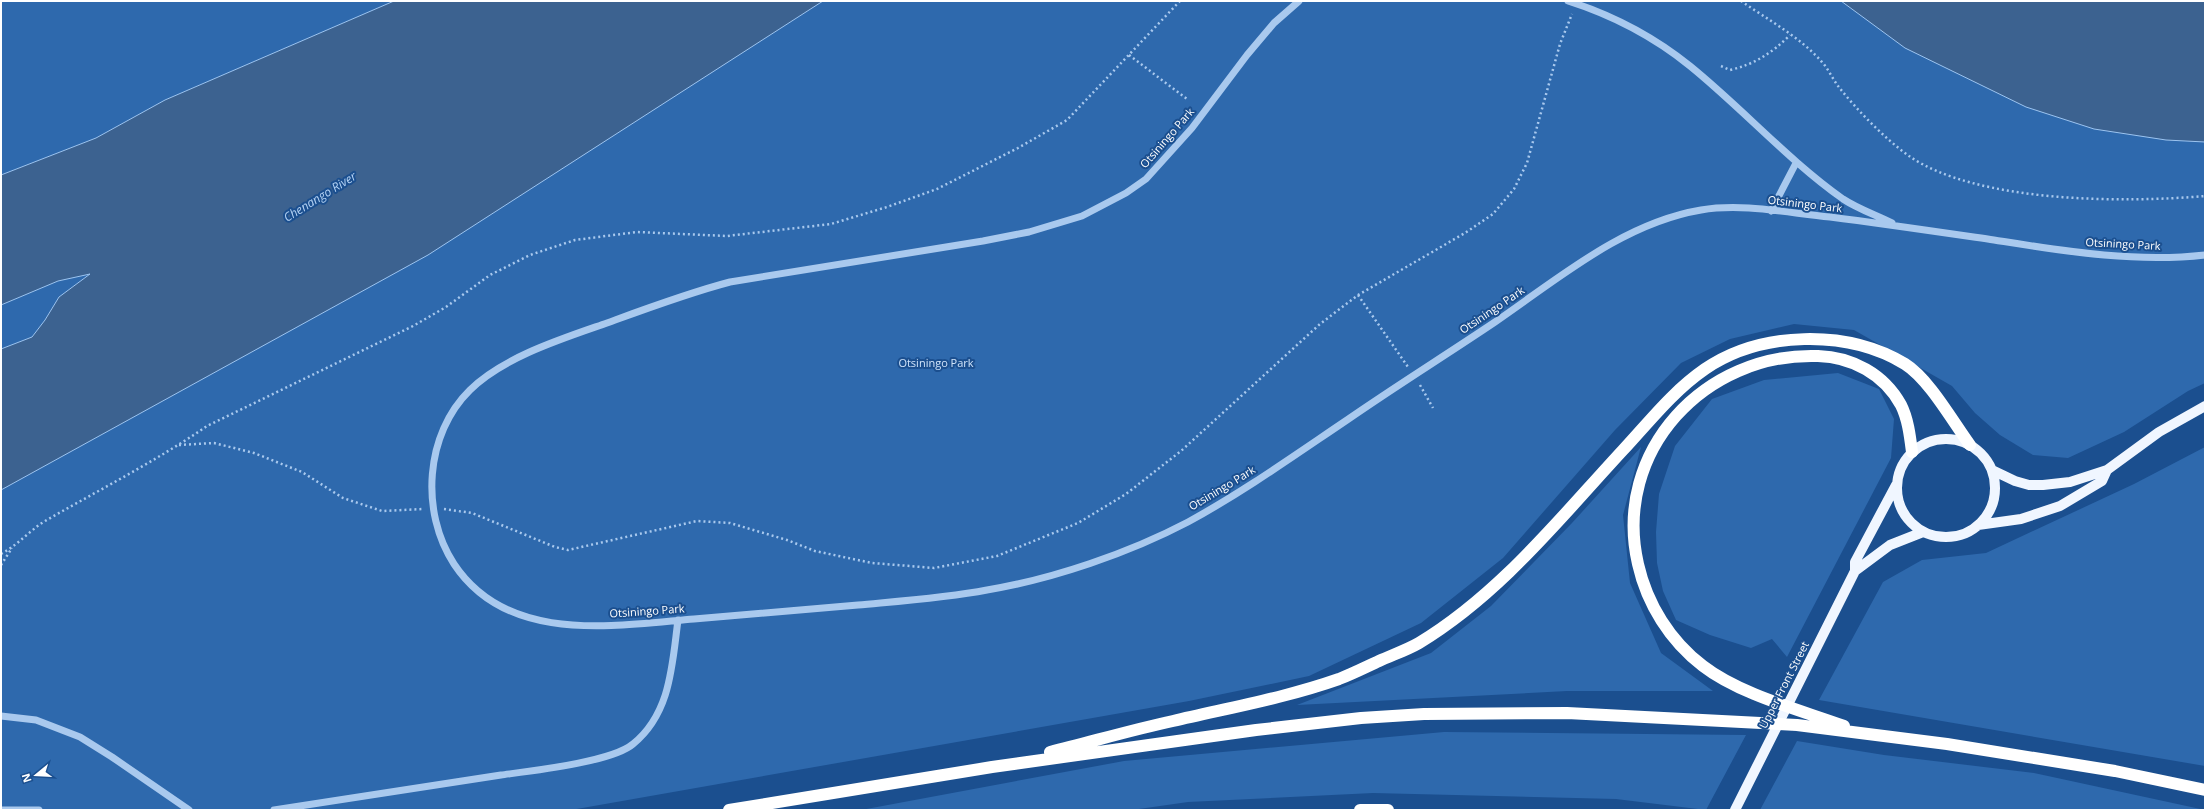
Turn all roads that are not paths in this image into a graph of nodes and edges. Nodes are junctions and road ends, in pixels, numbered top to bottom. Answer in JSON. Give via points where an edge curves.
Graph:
{"nodes":[{"id":1,"x":1299,"y":1,"type":"edge"},
{"id":2,"x":1568,"y":1,"type":"edge"},
{"id":3,"x":1796,"y":163,"type":"junction"},
{"id":4,"x":1772,"y":211,"type":"junction"},
{"id":5,"x":1898,"y":226,"type":"junction"},
{"id":6,"x":2205,"y":255,"type":"edge"},
{"id":7,"x":2205,"y":406,"type":"edge"},
{"id":8,"x":1970,"y":445,"type":"junction"},
{"id":9,"x":1912,"y":452,"type":"junction"},
{"id":10,"x":1992,"y":470,"type":"junction"},
{"id":11,"x":2107,"y":470,"type":"junction"},
{"id":12,"x":1896,"y":485,"type":"junction"},
{"id":13,"x":1978,"y":525,"type":"junction"},
{"id":14,"x":1923,"y":532,"type":"junction"},
{"id":15,"x":1856,"y":571,"type":"junction"},
{"id":16,"x":678,"y":620,"type":"junction"},
{"id":17,"x":1,"y":716,"type":"edge"},
{"id":18,"x":1864,"y":733,"type":"junction"},
{"id":19,"x":992,"y":767,"type":"junction"},
{"id":20,"x":2205,"y":790,"type":"edge"},
{"id":21,"x":1,"y":810,"type":"edge"},
{"id":22,"x":40,"y":810,"type":"edge"},
{"id":23,"x":189,"y":810,"type":"edge"},
{"id":24,"x":274,"y":810,"type":"edge"},
{"id":25,"x":729,"y":810,"type":"edge"},
{"id":26,"x":1360,"y":810,"type":"edge"},
{"id":27,"x":1388,"y":810,"type":"edge"},
{"id":28,"x":1735,"y":810,"type":"edge"}],
"edges":[{"from":1,"to":16,"type":"lane","name":"Otsiningo Park","via":[[1274,22],[1192,128],[1146,179],[1126,194],[1082,216],[984,242],[723,284],[695,291],[570,336],[518,358],[482,380],[456,406],[438,442],[432,480],[440,537],[461,574],[485,597],[523,617],[554,625],[592,626]]},
{"from":2,"to":3,"type":"lane","name":"Otsiningo Park","via":[[1626,24],[1690,66]]},
{"from":3,"to":4,"type":"lane"},
{"from":3,"to":5,"type":"lane","name":"Otsiningo Park","via":[[1845,200]]},
{"from":4,"to":5,"type":"lane","name":"Otsiningo Park"},
{"from":4,"to":16,"type":"lane","name":"Otsiningo Park","via":[[1744,208],[1700,210],[1651,225],[1605,246],[1469,340],[1189,522],[1087,564],[993,590],[941,598]]},
{"from":5,"to":6,"type":"lane","name":"Otsiningo Park","via":[[2123,258]]},
{"from":7,"to":11,"type":"main road","name":"Upper Front Street","via":[[2159,432]]},
{"from":8,"to":9,"type":"main road","name":"Upper Front Street","via":[[1944,439],[1931,442]]},
{"from":8,"to":10,"type":"main road","name":"Upper Front Street","via":[[1984,456]]},
{"from":8,"to":19,"type":"highway","via":[[1924,381],[1905,364],[1863,346],[1809,338],[1782,340],[1733,353],[1706,369],[1674,394],[1518,563],[1463,614],[1416,644],[1340,678],[1274,697]]},
{"from":9,"to":12,"type":"main road","name":"Upper Front Street","via":[[1901,466]]},
{"from":9,"to":18,"type":"highway","via":[[1902,406],[1883,382],[1870,372],[1838,357],[1800,355],[1754,364],[1734,371],[1699,393],[1667,428],[1649,456],[1640,480],[1634,531],[1641,580],[1653,607],[1682,649],[1723,679],[1769,699]]},
{"from":10,"to":11,"type":"main road","name":"Upper Front Street","via":[[2015,481],[2043,485],[2070,482]]},
{"from":10,"to":13,"type":"main road","name":"Upper Front Street","via":[[1995,482],[1994,498],[1988,513]]},
{"from":11,"to":13,"type":"main road","name":"Upper Front Street","via":[[2102,481],[2060,506],[2021,519]]},
{"from":12,"to":14,"type":"main road","name":"Upper Front Street","via":[[1897,501],[1902,512],[1912,525]]},
{"from":12,"to":15,"type":"main road","name":"Upper Front Street","via":[[1854,562]]},
{"from":13,"to":14,"type":"main road","name":"Upper Front Street","via":[[1951,537],[1938,537]]},
{"from":14,"to":15,"type":"main road","name":"Upper Front Street","via":[[1890,545]]},
{"from":15,"to":28,"type":"main road","name":"Upper Front Street"},
{"from":16,"to":24,"type":"lane","via":[[665,700],[653,723],[632,745],[616,754],[565,765]]},
{"from":17,"to":23,"type":"lane","via":[[36,720],[80,737]]},
{"from":18,"to":19,"type":"highway","via":[[1797,725],[1567,712],[1424,714],[1256,730]]},
{"from":18,"to":20,"type":"highway","via":[[2107,770]]},
{"from":19,"to":25,"type":"highway"},
{"from":21,"to":22,"type":"lane"},
{"from":26,"to":27,"type":"highway"}]}
